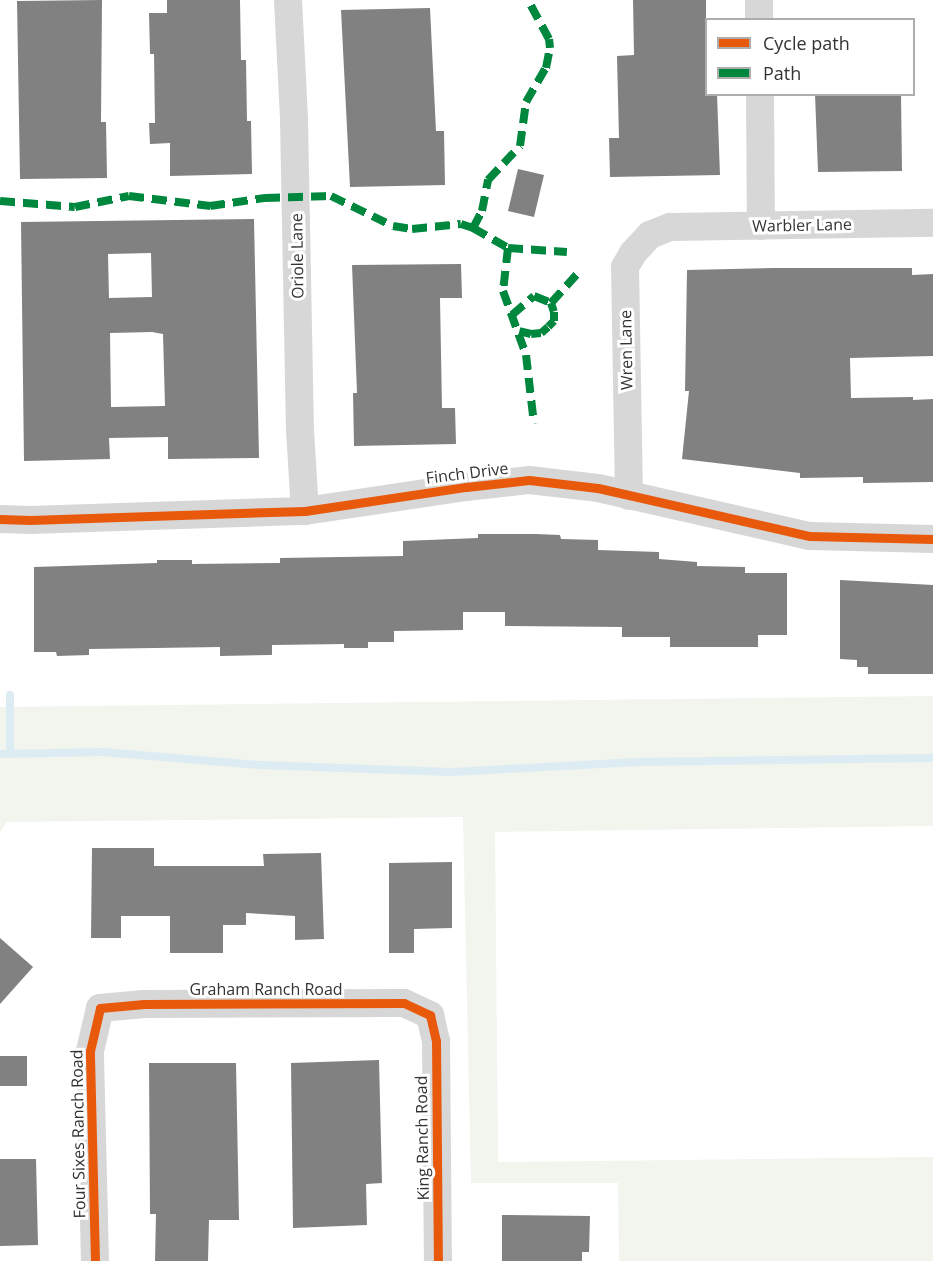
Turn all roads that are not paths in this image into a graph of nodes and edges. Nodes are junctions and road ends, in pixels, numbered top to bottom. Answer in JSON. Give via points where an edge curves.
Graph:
{"nodes":[{"id":1,"x":288,"y":0,"type":"edge"},
{"id":2,"x":759,"y":0,"type":"edge"},
{"id":3,"x":759,"y":18,"type":"edge"},
{"id":4,"x":760,"y":96,"type":"edge"},
{"id":5,"x":933,"y":223,"type":"edge"},
{"id":6,"x":761,"y":226,"type":"junction"},
{"id":7,"x":670,"y":227,"type":"joint"},
{"id":8,"x":629,"y":496,"type":"junction"},
{"id":9,"x":304,"y":511,"type":"junction"},
{"id":10,"x":0,"y":519,"type":"edge"},
{"id":11,"x":933,"y":538,"type":"edge"},
{"id":12,"x":100,"y":1008,"type":"joint"},
{"id":13,"x":430,"y":1015,"type":"joint"},
{"id":14,"x":95,"y":1261,"type":"edge"},
{"id":15,"x":438,"y":1261,"type":"edge"}],
"edges":[{"from":1,"to":9,"type":"street","name":"Oriole Lane"},
{"from":2,"to":3,"type":"street"},
{"from":4,"to":6,"type":"street"},
{"from":5,"to":6,"type":"street","name":"Warbler Lane"},
{"from":6,"to":7,"type":"street","name":"Warbler Lane"},
{"from":7,"to":8,"type":"street","name":"Wren Lane","via":[[650,235],[625,267]]},
{"from":8,"to":9,"type":"street","name":"Finch Drive","via":[[529,480]]},
{"from":8,"to":11,"type":"street","name":"Finch Drive","via":[[810,536]]},
{"from":9,"to":10,"type":"street","name":"Finch Drive"},
{"from":12,"to":13,"type":"street","name":"Graham Ranch Road","via":[[144,1004],[404,1004]]},
{"from":12,"to":14,"type":"street","name":"Four Sixes Ranch Road","via":[[90,1051]]},
{"from":13,"to":15,"type":"street","name":"King Ranch Road","via":[[436,1041]]}]}
